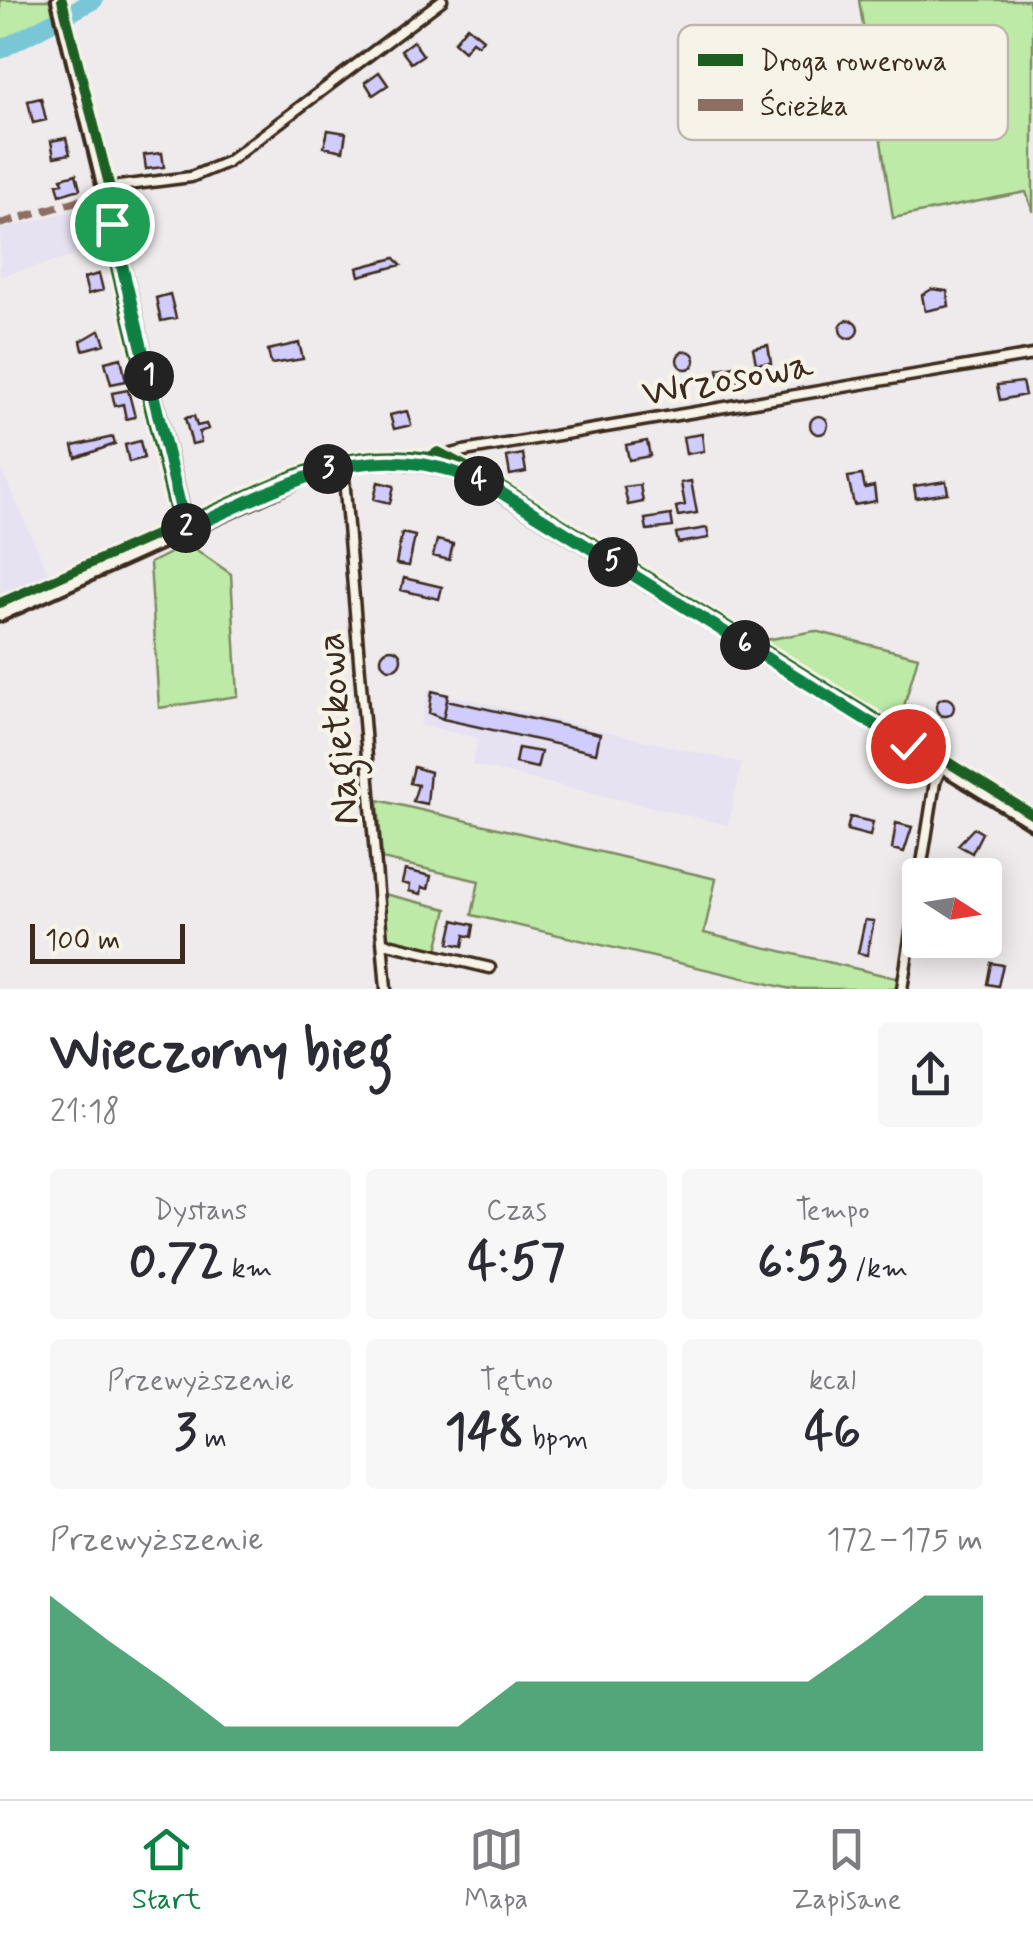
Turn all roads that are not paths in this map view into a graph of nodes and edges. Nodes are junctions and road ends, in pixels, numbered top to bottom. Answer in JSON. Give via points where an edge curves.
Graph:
{"nodes":[{"id":1,"x":442,"y":0,"type":"edge"},
{"id":2,"x":59,"y":4,"type":"edge"},
{"id":3,"x":104,"y":188,"type":"junction"},
{"id":4,"x":1033,"y":355,"type":"edge"},
{"id":5,"x":343,"y":465,"type":"junction"},
{"id":6,"x":436,"y":465,"type":"junction"},
{"id":7,"x":186,"y":530,"type":"junction"},
{"id":8,"x":0,"y":615,"type":"edge"},
{"id":9,"x":942,"y":767,"type":"junction"},
{"id":10,"x":1033,"y":823,"type":"edge"},
{"id":11,"x":384,"y":944,"type":"junction"},
{"id":12,"x":490,"y":968,"type":"dead end"},
{"id":13,"x":386,"y":989,"type":"edge"},
{"id":14,"x":902,"y":989,"type":"edge"}],
"edges":[{"from":1,"to":3,"type":"street","via":[[227,162],[191,177]]},
{"from":2,"to":3,"type":"street"},
{"from":3,"to":7,"type":"street"},
{"from":4,"to":6,"type":"street","name":"Wrzosowa","via":[[464,451]]},
{"from":5,"to":6,"type":"street","via":[[404,459]]},
{"from":5,"to":7,"type":"street"},
{"from":5,"to":11,"type":"street","name":"Nagietkowa"},
{"from":6,"to":9,"type":"street","via":[[500,492]]},
{"from":7,"to":8,"type":"street"},
{"from":9,"to":10,"type":"street"},
{"from":9,"to":14,"type":"street"},
{"from":11,"to":12,"type":"street"},
{"from":11,"to":13,"type":"street","name":"Nagietkowa"}]}
